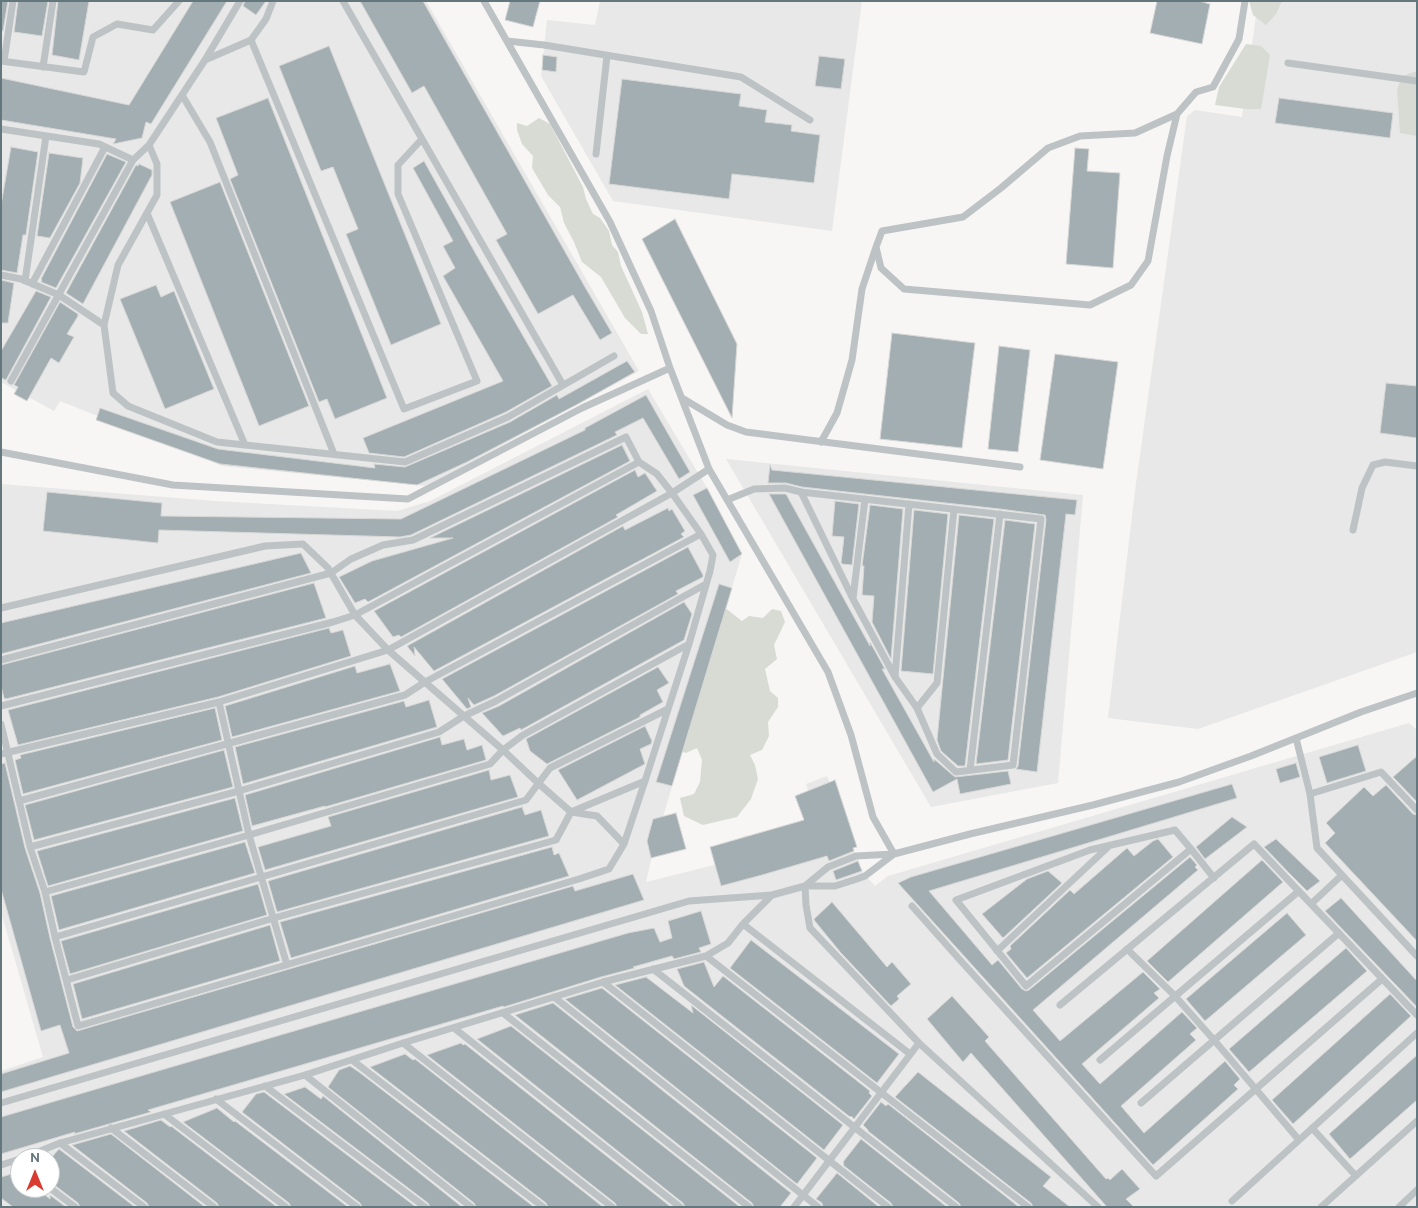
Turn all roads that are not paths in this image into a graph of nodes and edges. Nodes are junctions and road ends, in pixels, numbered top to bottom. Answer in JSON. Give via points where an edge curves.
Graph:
{"nodes":[{"id":1,"x":13,"y":1,"type":"edge"},
{"id":2,"x":53,"y":1,"type":"edge"},
{"id":3,"x":179,"y":1,"type":"edge"},
{"id":4,"x":240,"y":1,"type":"edge"},
{"id":5,"x":273,"y":1,"type":"edge"},
{"id":6,"x":343,"y":1,"type":"edge"},
{"id":7,"x":484,"y":1,"type":"edge"},
{"id":8,"x":1245,"y":1,"type":"edge"},
{"id":9,"x":251,"y":40,"type":"junction"},
{"id":10,"x":507,"y":41,"type":"junction"},
{"id":11,"x":607,"y":56,"type":"junction"},
{"id":12,"x":205,"y":60,"type":"junction"},
{"id":13,"x":3,"y":61,"type":"edge"},
{"id":14,"x":1288,"y":63,"type":"dead end"},
{"id":15,"x":43,"y":67,"type":"junction"},
{"id":16,"x":1417,"y":81,"type":"edge"},
{"id":17,"x":182,"y":95,"type":"junction"},
{"id":18,"x":1177,"y":114,"type":"junction"},
{"id":19,"x":810,"y":120,"type":"dead end"},
{"id":20,"x":2,"y":131,"type":"edge"},
{"id":21,"x":46,"y":136,"type":"junction"},
{"id":22,"x":422,"y":139,"type":"junction"},
{"id":23,"x":149,"y":145,"type":"junction"},
{"id":24,"x":105,"y":147,"type":"junction"},
{"id":25,"x":596,"y":154,"type":"dead end"},
{"id":26,"x":133,"y":160,"type":"junction"},
{"id":27,"x":147,"y":213,"type":"junction"},
{"id":28,"x":876,"y":247,"type":"junction"},
{"id":29,"x":1,"y":275,"type":"edge"},
{"id":30,"x":29,"y":282,"type":"junction"},
{"id":31,"x":59,"y":295,"type":"junction"},
{"id":32,"x":104,"y":325,"type":"junction"},
{"id":33,"x":614,"y":356,"type":"dead end"},
{"id":34,"x":670,"y":368,"type":"junction"},
{"id":35,"x":11,"y":381,"type":"dead end"},
{"id":36,"x":563,"y":385,"type":"junction"},
{"id":37,"x":682,"y":398,"type":"junction"},
{"id":38,"x":821,"y":442,"type":"junction"},
{"id":39,"x":245,"y":445,"type":"junction"},
{"id":40,"x":1,"y":452,"type":"edge"},
{"id":41,"x":334,"y":454,"type":"junction"},
{"id":42,"x":639,"y":462,"type":"junction"},
{"id":43,"x":1020,"y":466,"type":"dead end"},
{"id":44,"x":1417,"y":466,"type":"edge"},
{"id":45,"x":709,"y":469,"type":"junction"},
{"id":46,"x":801,"y":492,"type":"junction"},
{"id":47,"x":672,"y":493,"type":"junction"},
{"id":48,"x":865,"y":499,"type":"junction"},
{"id":49,"x":727,"y":500,"type":"junction"},
{"id":50,"x":909,"y":504,"type":"junction"},
{"id":51,"x":954,"y":509,"type":"junction"},
{"id":52,"x":1000,"y":514,"type":"junction"},
{"id":53,"x":1353,"y":530,"type":"dead end"},
{"id":54,"x":701,"y":534,"type":"junction"},
{"id":55,"x":331,"y":573,"type":"junction"},
{"id":56,"x":706,"y":584,"type":"junction"},
{"id":57,"x":853,"y":599,"type":"junction"},
{"id":58,"x":1,"y":608,"type":"edge"},
{"id":59,"x":355,"y":615,"type":"junction"},
{"id":60,"x":689,"y":644,"type":"junction"},
{"id":61,"x":388,"y":650,"type":"junction"},
{"id":62,"x":1,"y":660,"type":"edge"},
{"id":63,"x":895,"y":677,"type":"junction"},
{"id":64,"x":425,"y":682,"type":"junction"},
{"id":65,"x":1417,"y":693,"type":"edge"},
{"id":66,"x":219,"y":702,"type":"junction"},
{"id":67,"x":1,"y":706,"type":"edge"},
{"id":68,"x":917,"y":708,"type":"junction"},
{"id":69,"x":668,"y":709,"type":"junction"},
{"id":70,"x":464,"y":716,"type":"junction"},
{"id":71,"x":1,"y":724,"type":"edge"},
{"id":72,"x":1296,"y":738,"type":"junction"},
{"id":73,"x":228,"y":743,"type":"junction"},
{"id":74,"x":503,"y":750,"type":"junction"},
{"id":75,"x":4,"y":754,"type":"edge"},
{"id":76,"x":970,"y":770,"type":"junction"},
{"id":77,"x":645,"y":781,"type":"junction"},
{"id":78,"x":538,"y":783,"type":"junction"},
{"id":79,"x":239,"y":791,"type":"junction"},
{"id":80,"x":1310,"y":794,"type":"junction"},
{"id":81,"x":19,"y":801,"type":"junction"},
{"id":82,"x":1417,"y":810,"type":"edge"},
{"id":83,"x":571,"y":812,"type":"junction"},
{"id":84,"x":249,"y":835,"type":"junction"},
{"id":85,"x":624,"y":844,"type":"junction"},
{"id":86,"x":1110,"y":845,"type":"junction"},
{"id":87,"x":30,"y":847,"type":"junction"},
{"id":88,"x":1191,"y":850,"type":"junction"},
{"id":89,"x":894,"y":854,"type":"junction"},
{"id":90,"x":1342,"y":875,"type":"junction"},
{"id":91,"x":262,"y":877,"type":"junction"},
{"id":92,"x":1214,"y":878,"type":"junction"},
{"id":93,"x":805,"y":886,"type":"junction"},
{"id":94,"x":1299,"y":891,"type":"junction"},
{"id":95,"x":45,"y":892,"type":"junction"},
{"id":96,"x":772,"y":895,"type":"junction"},
{"id":97,"x":1311,"y":904,"type":"junction"},
{"id":98,"x":912,"y":906,"type":"dead end"},
{"id":99,"x":274,"y":918,"type":"junction"},
{"id":100,"x":743,"y":924,"type":"junction"},
{"id":101,"x":1339,"y":933,"type":"junction"},
{"id":102,"x":55,"y":938,"type":"junction"},
{"id":103,"x":1127,"y":949,"type":"junction"},
{"id":104,"x":997,"y":950,"type":"junction"},
{"id":105,"x":706,"y":956,"type":"junction"},
{"id":106,"x":1417,"y":956,"type":"edge"},
{"id":107,"x":287,"y":965,"type":"junction"},
{"id":108,"x":653,"y":969,"type":"junction"},
{"id":109,"x":1382,"y":979,"type":"junction"},
{"id":110,"x":67,"y":980,"type":"junction"},
{"id":111,"x":603,"y":982,"type":"junction"},
{"id":112,"x":1175,"y":996,"type":"junction"},
{"id":113,"x":554,"y":997,"type":"junction"},
{"id":114,"x":1060,"y":1005,"type":"dead end"},
{"id":115,"x":503,"y":1013,"type":"junction"},
{"id":116,"x":1417,"y":1015,"type":"edge"},
{"id":117,"x":454,"y":1028,"type":"junction"},
{"id":118,"x":1417,"y":1033,"type":"edge"},
{"id":119,"x":1214,"y":1040,"type":"junction"},
{"id":120,"x":403,"y":1043,"type":"junction"},
{"id":121,"x":919,"y":1043,"type":"junction"},
{"id":122,"x":910,"y":1054,"type":"junction"},
{"id":123,"x":352,"y":1060,"type":"junction"},
{"id":124,"x":1100,"y":1060,"type":"dead end"},
{"id":125,"x":304,"y":1075,"type":"junction"},
{"id":126,"x":266,"y":1086,"type":"junction"},
{"id":127,"x":1256,"y":1088,"type":"junction"},
{"id":128,"x":881,"y":1092,"type":"junction"},
{"id":129,"x":216,"y":1100,"type":"junction"},
{"id":130,"x":1,"y":1103,"type":"edge"},
{"id":131,"x":1142,"y":1103,"type":"dead end"},
{"id":132,"x":164,"y":1114,"type":"junction"},
{"id":133,"x":1417,"y":1121,"type":"edge"},
{"id":134,"x":854,"y":1127,"type":"junction"},
{"id":135,"x":111,"y":1128,"type":"junction"},
{"id":136,"x":1312,"y":1128,"type":"junction"},
{"id":137,"x":1299,"y":1140,"type":"junction"},
{"id":138,"x":60,"y":1143,"type":"junction"},
{"id":139,"x":49,"y":1148,"type":"edge"},
{"id":140,"x":829,"y":1161,"type":"junction"},
{"id":141,"x":1356,"y":1176,"type":"junction"},
{"id":142,"x":1417,"y":1190,"type":"edge"},
{"id":143,"x":803,"y":1195,"type":"junction"},
{"id":144,"x":60,"y":1196,"type":"edge"},
{"id":145,"x":1232,"y":1201,"type":"dead end"},
{"id":146,"x":75,"y":1207,"type":"edge"},
{"id":147,"x":144,"y":1207,"type":"edge"},
{"id":148,"x":214,"y":1207,"type":"edge"},
{"id":149,"x":286,"y":1207,"type":"edge"},
{"id":150,"x":357,"y":1207,"type":"edge"},
{"id":151,"x":425,"y":1207,"type":"edge"},
{"id":152,"x":471,"y":1207,"type":"edge"},
{"id":153,"x":544,"y":1207,"type":"edge"},
{"id":154,"x":612,"y":1207,"type":"edge"},
{"id":155,"x":680,"y":1207,"type":"edge"},
{"id":156,"x":749,"y":1207,"type":"edge"},
{"id":157,"x":794,"y":1207,"type":"edge"},
{"id":158,"x":818,"y":1207,"type":"edge"},
{"id":159,"x":888,"y":1207,"type":"edge"},
{"id":160,"x":956,"y":1207,"type":"edge"},
{"id":161,"x":1028,"y":1207,"type":"edge"},
{"id":162,"x":1098,"y":1207,"type":"edge"},
{"id":163,"x":1321,"y":1207,"type":"edge"},
{"id":164,"x":1399,"y":1207,"type":"edge"}],
"edges":[{"from":1,"to":13,"type":"lane"},
{"from":2,"to":15,"type":"lane"},
{"from":3,"to":15,"type":"lane","via":[[153,30],[117,24],[93,37],[84,72]]},
{"from":4,"to":12,"type":"lane"},
{"from":5,"to":9,"type":"lane","via":[[266,19]]},
{"from":6,"to":22,"type":"lane"},
{"from":7,"to":10,"type":"lane"},
{"from":8,"to":18,"type":"lane","via":[[1240,39],[1213,87],[1196,92]]},
{"from":9,"to":12,"type":"lane"},
{"from":9,"to":22,"type":"lane","via":[[404,409],[477,381],[398,194],[398,165]]},
{"from":10,"to":11,"type":"lane","via":[[544,44]]},
{"from":10,"to":34,"type":"lane","via":[[610,222],[651,311]]},
{"from":11,"to":19,"type":"lane","via":[[741,77]]},
{"from":11,"to":25,"type":"lane"},
{"from":12,"to":17,"type":"lane"},
{"from":13,"to":15,"type":"lane"},
{"from":14,"to":16,"type":"lane"},
{"from":17,"to":23,"type":"lane"},
{"from":17,"to":41,"type":"lane","via":[[210,142]]},
{"from":18,"to":28,"type":"lane","via":[[1135,132],[1080,136],[1048,148],[963,217],[882,231]]},
{"from":18,"to":28,"type":"lane","via":[[1148,262],[1131,284],[1090,306],[904,289],[881,268]]},
{"from":20,"to":21,"type":"lane"},
{"from":21,"to":24,"type":"lane"},
{"from":21,"to":30,"type":"lane"},
{"from":22,"to":36,"type":"lane"},
{"from":23,"to":26,"type":"lane"},
{"from":23,"to":27,"type":"lane","via":[[157,164],[157,195]]},
{"from":24,"to":26,"type":"lane"},
{"from":24,"to":30,"type":"lane"},
{"from":26,"to":31,"type":"lane"},
{"from":27,"to":32,"type":"lane","via":[[118,265]]},
{"from":27,"to":39,"type":"lane"},
{"from":28,"to":38,"type":"lane","via":[[862,289],[850,369],[837,412]]},
{"from":29,"to":30,"type":"lane"},
{"from":30,"to":31,"type":"lane"},
{"from":31,"to":32,"type":"lane"},
{"from":31,"to":35,"type":"lane"},
{"from":32,"to":39,"type":"lane","via":[[113,393],[128,406],[217,442]]},
{"from":33,"to":36,"type":"lane"},
{"from":34,"to":37,"type":"lane"},
{"from":34,"to":40,"type":"lane","via":[[582,408],[408,499],[173,485]]},
{"from":36,"to":41,"type":"lane","via":[[508,417],[405,462]]},
{"from":37,"to":38,"type":"lane","via":[[727,425],[746,432]]},
{"from":37,"to":45,"type":"lane"},
{"from":38,"to":43,"type":"lane"},
{"from":39,"to":41,"type":"lane"},
{"from":42,"to":47,"type":"lane","via":[[657,474]]},
{"from":42,"to":55,"type":"lane","via":[[626,437],[413,540],[383,544],[351,558]]},
{"from":42,"to":59,"type":"lane"},
{"from":44,"to":53,"type":"lane","via":[[1385,462],[1372,465],[1362,488]]},
{"from":45,"to":47,"type":"lane"},
{"from":45,"to":49,"type":"lane"},
{"from":46,"to":48,"type":"lane"},
{"from":46,"to":49,"type":"lane","via":[[785,488],[754,489]]},
{"from":46,"to":57,"type":"lane"},
{"from":47,"to":54,"type":"lane"},
{"from":47,"to":61,"type":"lane"},
{"from":48,"to":50,"type":"lane"},
{"from":48,"to":57,"type":"lane"},
{"from":49,"to":89,"type":"lane","via":[[828,672],[851,735],[873,817]]},
{"from":50,"to":51,"type":"lane"},
{"from":50,"to":63,"type":"lane"},
{"from":51,"to":52,"type":"lane"},
{"from":51,"to":68,"type":"lane","via":[[937,683]]},
{"from":52,"to":76,"type":"lane"},
{"from":52,"to":76,"type":"lane","via":[[1041,519],[1013,765]]},
{"from":54,"to":56,"type":"lane","via":[[713,555]]},
{"from":54,"to":64,"type":"lane"},
{"from":55,"to":58,"type":"lane","via":[[303,544],[265,546]]},
{"from":55,"to":59,"type":"lane"},
{"from":55,"to":62,"type":"lane"},
{"from":56,"to":60,"type":"lane"},
{"from":56,"to":70,"type":"lane"},
{"from":57,"to":63,"type":"lane"},
{"from":59,"to":61,"type":"lane"},
{"from":59,"to":67,"type":"lane"},
{"from":60,"to":69,"type":"lane"},
{"from":60,"to":74,"type":"lane","via":[[523,735]]},
{"from":61,"to":64,"type":"lane"},
{"from":61,"to":66,"type":"lane"},
{"from":63,"to":68,"type":"lane"},
{"from":64,"to":70,"type":"lane"},
{"from":64,"to":73,"type":"lane","via":[[405,695]]},
{"from":65,"to":72,"type":"lane"},
{"from":66,"to":73,"type":"lane"},
{"from":66,"to":75,"type":"lane"},
{"from":68,"to":76,"type":"lane","via":[[937,754],[956,772]]},
{"from":69,"to":77,"type":"lane"},
{"from":69,"to":78,"type":"lane","via":[[550,768]]},
{"from":70,"to":74,"type":"lane"},
{"from":70,"to":79,"type":"lane","via":[[439,732]]},
{"from":71,"to":75,"type":"lane"},
{"from":72,"to":80,"type":"lane"},
{"from":72,"to":89,"type":"lane","via":[[1179,782]]},
{"from":73,"to":79,"type":"lane"},
{"from":73,"to":81,"type":"lane"},
{"from":74,"to":78,"type":"lane"},
{"from":74,"to":84,"type":"lane","via":[[490,764]]},
{"from":75,"to":81,"type":"lane"},
{"from":77,"to":83,"type":"lane"},
{"from":77,"to":85,"type":"lane"},
{"from":78,"to":83,"type":"lane"},
{"from":78,"to":91,"type":"lane","via":[[526,800]]},
{"from":79,"to":84,"type":"lane"},
{"from":79,"to":87,"type":"lane"},
{"from":80,"to":82,"type":"lane","via":[[1380,772]]},
{"from":80,"to":90,"type":"lane","via":[[1317,848]]},
{"from":81,"to":87,"type":"lane"},
{"from":83,"to":85,"type":"lane","via":[[596,816]]},
{"from":83,"to":99,"type":"lane","via":[[556,840]]},
{"from":84,"to":91,"type":"lane"},
{"from":84,"to":95,"type":"lane"},
{"from":85,"to":107,"type":"lane","via":[[609,869]]},
{"from":86,"to":88,"type":"lane","via":[[1175,830]]},
{"from":86,"to":104,"type":"lane"},
{"from":86,"to":104,"type":"lane","via":[[956,900]]},
{"from":87,"to":95,"type":"lane"},
{"from":88,"to":92,"type":"lane"},
{"from":88,"to":104,"type":"lane","via":[[1026,986]]},
{"from":89,"to":93,"type":"lane","via":[[856,856],[828,867]]},
{"from":89,"to":93,"type":"lane","via":[[857,879],[835,886]]},
{"from":90,"to":97,"type":"lane"},
{"from":90,"to":106,"type":"lane"},
{"from":91,"to":99,"type":"lane"},
{"from":91,"to":102,"type":"lane"},
{"from":92,"to":94,"type":"lane","via":[[1254,844]]},
{"from":92,"to":103,"type":"lane"},
{"from":93,"to":96,"type":"lane"},
{"from":93,"to":121,"type":"lane","via":[[810,928]]},
{"from":94,"to":97,"type":"lane"},
{"from":94,"to":112,"type":"lane"},
{"from":95,"to":102,"type":"lane"},
{"from":96,"to":100,"type":"lane"},
{"from":96,"to":130,"type":"lane","via":[[689,901]]},
{"from":97,"to":101,"type":"lane"},
{"from":98,"to":127,"type":"lane","via":[[1156,1176]]},
{"from":99,"to":107,"type":"lane"},
{"from":99,"to":110,"type":"lane"},
{"from":100,"to":105,"type":"lane","via":[[728,943]]},
{"from":100,"to":122,"type":"lane"},
{"from":101,"to":109,"type":"lane"},
{"from":101,"to":119,"type":"lane"},
{"from":102,"to":110,"type":"lane"},
{"from":103,"to":112,"type":"lane"},
{"from":103,"to":114,"type":"lane"},
{"from":105,"to":108,"type":"lane"},
{"from":105,"to":128,"type":"lane"},
{"from":107,"to":110,"type":"lane","via":[[78,1026]]},
{"from":108,"to":111,"type":"lane"},
{"from":108,"to":134,"type":"lane"},
{"from":109,"to":116,"type":"lane"},
{"from":109,"to":127,"type":"lane"},
{"from":111,"to":113,"type":"lane"},
{"from":111,"to":140,"type":"lane"},
{"from":112,"to":119,"type":"lane"},
{"from":112,"to":124,"type":"lane"},
{"from":113,"to":115,"type":"lane"},
{"from":113,"to":143,"type":"lane"},
{"from":115,"to":117,"type":"lane"},
{"from":115,"to":156,"type":"lane"},
{"from":117,"to":120,"type":"lane"},
{"from":117,"to":155,"type":"lane"},
{"from":118,"to":136,"type":"lane"},
{"from":119,"to":127,"type":"lane"},
{"from":119,"to":131,"type":"lane"},
{"from":120,"to":123,"type":"lane"},
{"from":120,"to":154,"type":"lane"},
{"from":121,"to":122,"type":"lane"},
{"from":121,"to":162,"type":"lane"},
{"from":122,"to":128,"type":"lane"},
{"from":123,"to":125,"type":"lane"},
{"from":123,"to":153,"type":"lane"},
{"from":125,"to":126,"type":"lane"},
{"from":125,"to":152,"type":"lane"},
{"from":126,"to":129,"type":"lane"},
{"from":126,"to":151,"type":"lane"},
{"from":127,"to":137,"type":"lane"},
{"from":128,"to":134,"type":"lane"},
{"from":128,"to":161,"type":"lane"},
{"from":129,"to":132,"type":"lane"},
{"from":129,"to":150,"type":"lane"},
{"from":132,"to":135,"type":"lane"},
{"from":132,"to":149,"type":"lane"},
{"from":133,"to":141,"type":"lane"},
{"from":134,"to":140,"type":"lane"},
{"from":134,"to":160,"type":"lane"},
{"from":135,"to":138,"type":"lane"},
{"from":135,"to":148,"type":"lane"},
{"from":136,"to":137,"type":"lane"},
{"from":136,"to":141,"type":"lane"},
{"from":137,"to":145,"type":"lane"},
{"from":138,"to":139,"type":"lane"},
{"from":138,"to":147,"type":"lane"},
{"from":140,"to":143,"type":"lane"},
{"from":140,"to":159,"type":"lane"},
{"from":141,"to":163,"type":"lane"},
{"from":142,"to":164,"type":"lane"},
{"from":143,"to":157,"type":"lane"},
{"from":143,"to":158,"type":"lane"},
{"from":144,"to":146,"type":"lane"}]}
